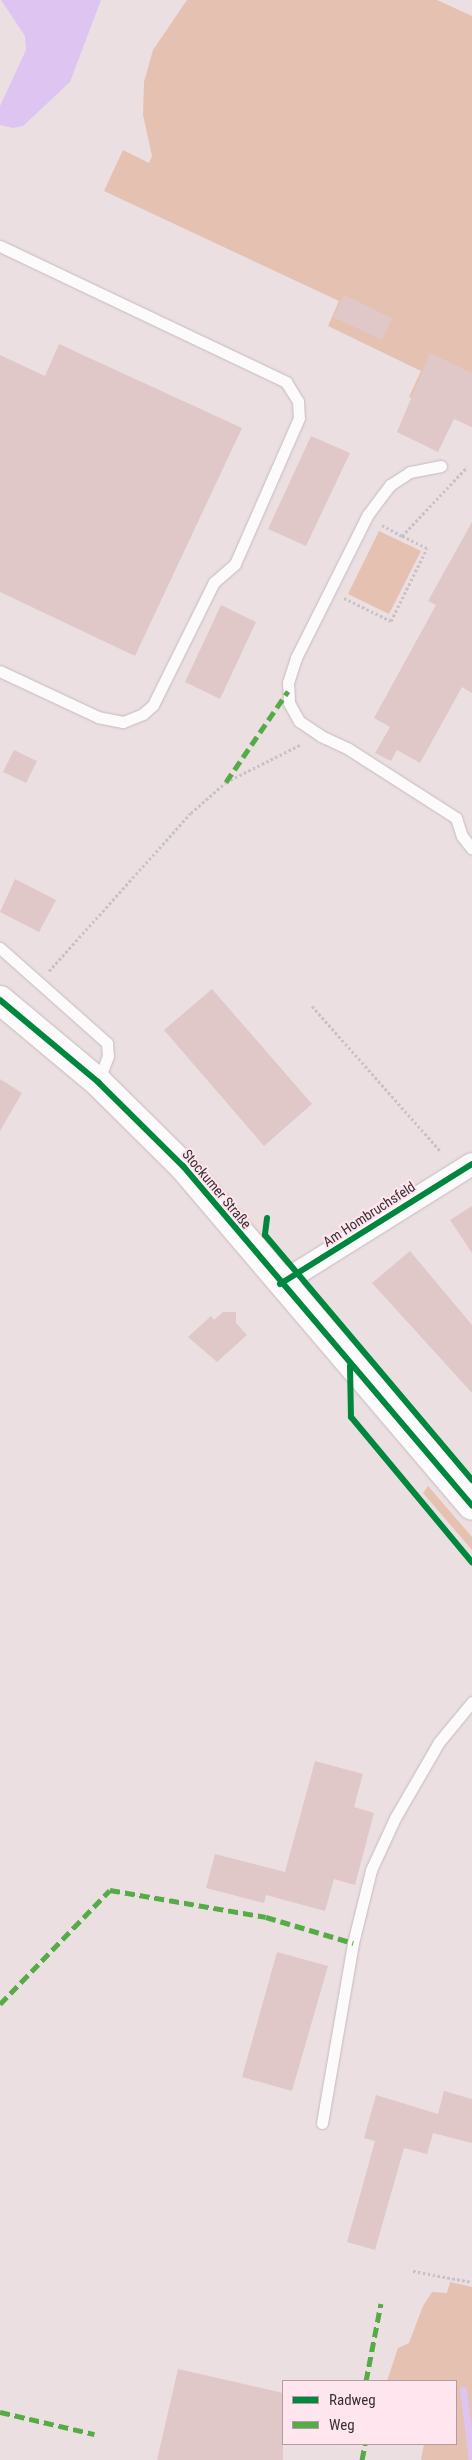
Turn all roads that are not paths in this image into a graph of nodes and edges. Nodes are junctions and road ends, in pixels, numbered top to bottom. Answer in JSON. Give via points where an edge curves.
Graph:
{"nodes":[{"id":1,"x":0,"y":246,"type":"edge"},
{"id":2,"x":441,"y":466,"type":"dead end"},
{"id":3,"x":0,"y":671,"type":"edge"},
{"id":4,"x":472,"y":849,"type":"edge"},
{"id":5,"x":0,"y":948,"type":"edge"},
{"id":6,"x":0,"y":1000,"type":"edge"},
{"id":7,"x":98,"y":1082,"type":"junction"},
{"id":8,"x":472,"y":1164,"type":"edge"},
{"id":9,"x":280,"y":1284,"type":"junction"},
{"id":10,"x":472,"y":1506,"type":"edge"},
{"id":11,"x":472,"y":1702,"type":"edge"},
{"id":12,"x":322,"y":2123,"type":"dead end"}],
"edges":[{"from":1,"to":3,"type":"lane","via":[[286,382],[298,401],[299,418],[235,564],[214,582],[153,705],[143,714],[123,722],[98,717]]},
{"from":2,"to":4,"type":"lane","via":[[410,472],[390,485],[368,514],[296,658],[288,682],[289,703],[299,721],[456,818],[462,836]]},
{"from":5,"to":7,"type":"lane","via":[[107,1043],[108,1056]]},
{"from":6,"to":7,"type":"main road","name":"Stockumer Straße"},
{"from":7,"to":9,"type":"main road","name":"Stockumer Straße","via":[[183,1166]]},
{"from":8,"to":9,"type":"street","name":"Am Hombruchsfeld"},
{"from":9,"to":10,"type":"main road","name":"Stockumer Straße"},
{"from":11,"to":12,"type":"lane","via":[[439,1742],[395,1818],[371,1870],[353,1943]]}]}
